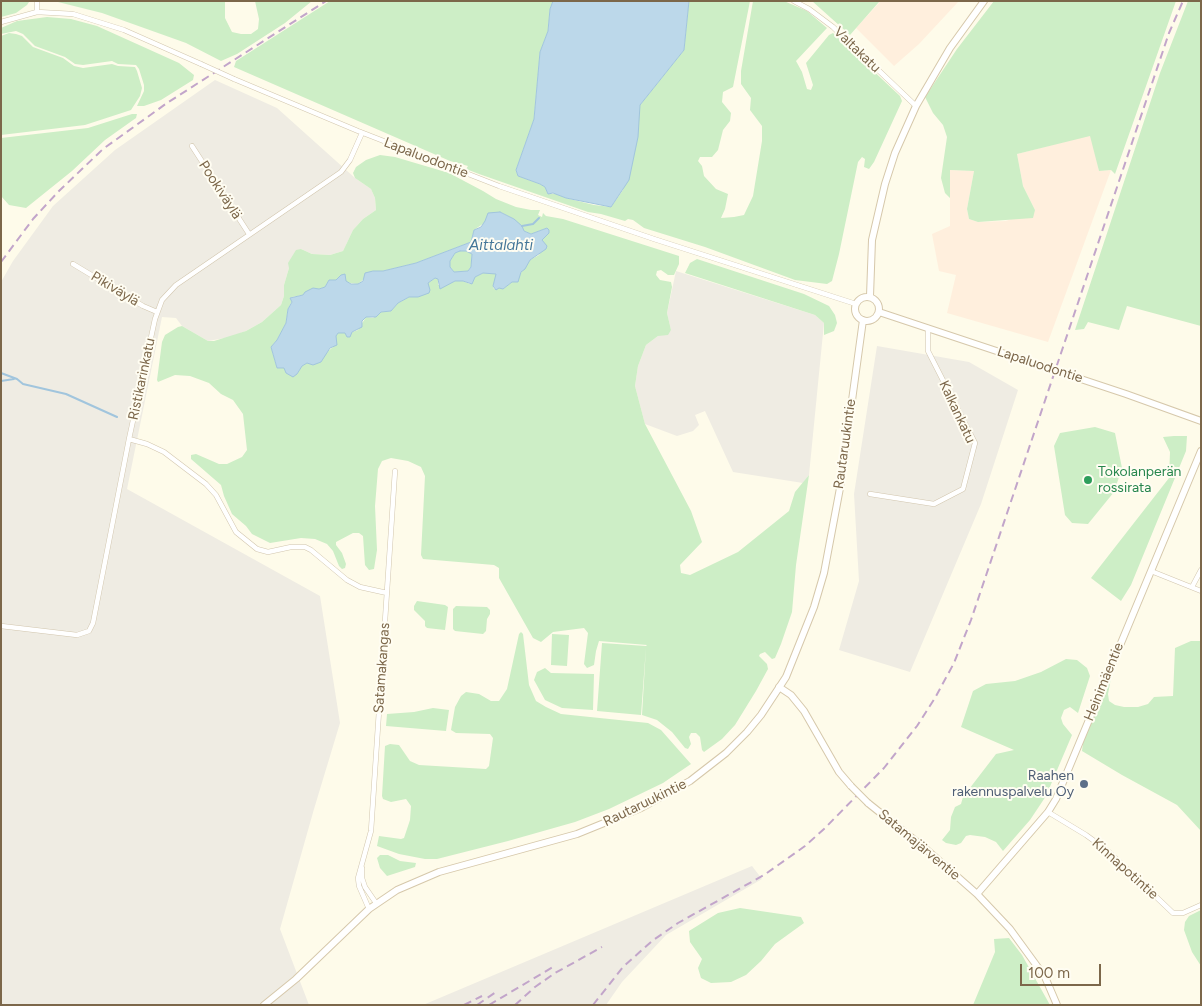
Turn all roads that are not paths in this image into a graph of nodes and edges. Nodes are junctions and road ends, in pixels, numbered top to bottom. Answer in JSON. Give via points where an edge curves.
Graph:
{"nodes":[{"id":1,"x":37,"y":1,"type":"edge"},
{"id":2,"x":794,"y":1,"type":"edge"},
{"id":3,"x":984,"y":1,"type":"edge"},
{"id":4,"x":37,"y":12,"type":"junction"},
{"id":5,"x":1,"y":22,"type":"edge"},
{"id":6,"x":916,"y":106,"type":"junction"},
{"id":7,"x":362,"y":132,"type":"junction"},
{"id":8,"x":192,"y":146,"type":"dead end"},
{"id":9,"x":249,"y":234,"type":"junction"},
{"id":10,"x":73,"y":264,"type":"dead end"},
{"id":11,"x":870,"y":296,"type":"junction"},
{"id":12,"x":856,"y":304,"type":"junction"},
{"id":13,"x":157,"y":312,"type":"junction"},
{"id":14,"x":879,"y":312,"type":"junction"},
{"id":15,"x":863,"y":320,"type":"junction"},
{"id":16,"x":928,"y":328,"type":"junction"},
{"id":17,"x":1201,"y":421,"type":"edge"},
{"id":18,"x":129,"y":439,"type":"junction"},
{"id":19,"x":1201,"y":451,"type":"edge"},
{"id":20,"x":395,"y":471,"type":"dead end"},
{"id":21,"x":870,"y":494,"type":"dead end"},
{"id":22,"x":1201,"y":570,"type":"edge"},
{"id":23,"x":1151,"y":571,"type":"junction"},
{"id":24,"x":1192,"y":587,"type":"junction"},
{"id":25,"x":1201,"y":590,"type":"edge"},
{"id":26,"x":387,"y":593,"type":"junction"},
{"id":27,"x":1,"y":626,"type":"edge"},
{"id":28,"x":779,"y":687,"type":"junction"},
{"id":29,"x":1048,"y":812,"type":"junction"},
{"id":30,"x":362,"y":864,"type":"junction"},
{"id":31,"x":977,"y":894,"type":"junction"},
{"id":32,"x":376,"y":904,"type":"junction"},
{"id":33,"x":1201,"y":905,"type":"edge"},
{"id":34,"x":369,"y":909,"type":"junction"},
{"id":35,"x":264,"y":1005,"type":"edge"},
{"id":36,"x":1057,"y":1005,"type":"edge"}],
"edges":[{"from":1,"to":4,"type":"street"},
{"from":2,"to":6,"type":"street","name":"Valtakatu","via":[[833,27]]},
{"from":3,"to":6,"type":"main road","via":[[950,48]]},
{"from":4,"to":5,"type":"street","name":"Lapaluodontie"},
{"from":4,"to":7,"type":"street","name":"Lapaluodontie","bridge":true,"via":[[73,14],[101,22]]},
{"from":6,"to":11,"type":"main road","via":[[885,184],[872,240]]},
{"from":7,"to":9,"type":"street","name":"Ristikarinkatu","via":[[341,172]]},
{"from":7,"to":12,"type":"street","name":"Lapaluodontie","via":[[532,198]]},
{"from":8,"to":9,"type":"street","name":"Pookiväylä"},
{"from":9,"to":13,"type":"street","name":"Ristikarinkatu","via":[[176,285],[165,295]]},
{"from":10,"to":13,"type":"street","name":"Pikiväylä"},
{"from":11,"to":12,"type":"main road"},
{"from":11,"to":14,"type":"main road","via":[[877,300]]},
{"from":12,"to":15,"type":"main road","via":[[857,315]]},
{"from":13,"to":18,"type":"street","name":"Ristikarinkatu"},
{"from":14,"to":15,"type":"main road","via":[[871,320]]},
{"from":14,"to":16,"type":"main road","name":"Lapaluodontie"},
{"from":15,"to":28,"type":"main road","name":"Rautaruukintie","via":[[840,488],[824,573],[814,607]]},
{"from":16,"to":17,"type":"main road","name":"Lapaluodontie"},
{"from":16,"to":21,"type":"street","name":"Kalkankatu","via":[[928,351],[975,443],[963,489],[934,504]]},
{"from":18,"to":26,"type":"street","via":[[153,446],[206,484],[216,495],[236,532],[256,549],[268,552],[291,546],[305,547],[347,580],[360,587]]},
{"from":18,"to":27,"type":"street","name":"Ristikarinkatu","via":[[89,631],[77,635]]},
{"from":19,"to":23,"type":"main road","name":"Heinimäentie"},
{"from":20,"to":26,"type":"street","name":"Satamakangas"},
{"from":22,"to":24,"type":"street"},
{"from":23,"to":24,"type":"street"},
{"from":23,"to":29,"type":"main road","name":"Heinimäentie"},
{"from":24,"to":25,"type":"street"},
{"from":26,"to":30,"type":"street","name":"Satamakangas","via":[[371,831]]},
{"from":28,"to":31,"type":"main road","name":"Satamajärventie","bridge":true,"via":[[791,695],[804,711],[839,772],[851,786]]},
{"from":28,"to":32,"type":"main road","name":"Rautaruukintie","via":[[747,732],[726,753],[664,797],[577,834],[428,876]]},
{"from":29,"to":31,"type":"main road","name":"Heinimäentie"},
{"from":29,"to":33,"type":"street","name":"Kinnapotintie","via":[[1108,851],[1172,913],[1183,914]]},
{"from":30,"to":32,"type":"street","name":"Satamakangas","via":[[364,882]]},
{"from":30,"to":34,"type":"street","name":"Satamakangas","via":[[358,882]]},
{"from":31,"to":36,"type":"main road","name":"Satamajärventie","via":[[1025,948],[1045,977]]},
{"from":32,"to":34,"type":"main road","name":"Rautaruukintie"},
{"from":34,"to":35,"type":"main road","name":"Rautaruukintie"}]}
